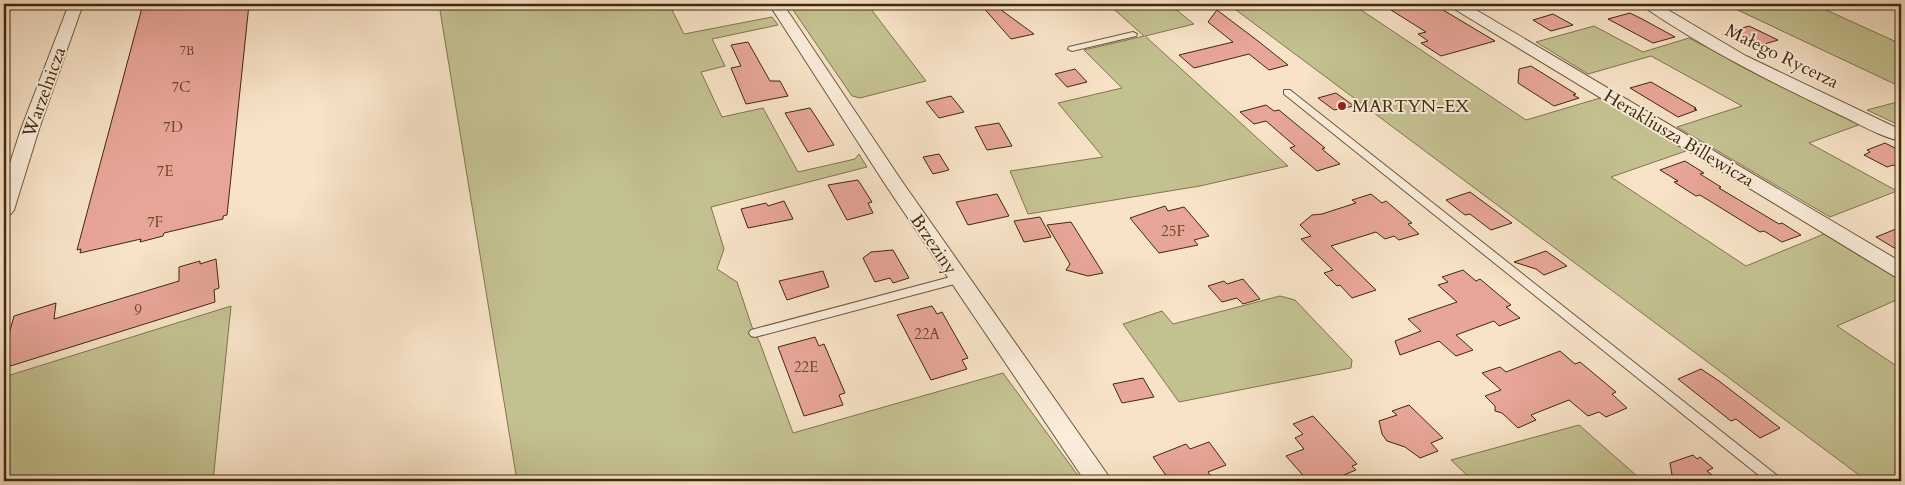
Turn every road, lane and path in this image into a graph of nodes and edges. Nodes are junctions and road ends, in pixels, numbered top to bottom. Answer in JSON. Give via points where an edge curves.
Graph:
{"nodes":[{"id":1,"x":76,"y":4,"type":"edge"},
{"id":2,"x":776,"y":4,"type":"edge"},
{"id":3,"x":1456,"y":4,"type":"edge"},
{"id":4,"x":1649,"y":4,"type":"edge"},
{"id":5,"x":1133,"y":34,"type":"dead end"},
{"id":6,"x":1072,"y":48,"type":"dead end"},
{"id":7,"x":1287,"y":92,"type":"dead end"},
{"id":8,"x":1901,"y":136,"type":"edge"},
{"id":9,"x":6,"y":199,"type":"edge"},
{"id":10,"x":1901,"y":271,"type":"edge"},
{"id":11,"x":958,"y":279,"type":"junction"},
{"id":12,"x":755,"y":333,"type":"dead end"},
{"id":13,"x":1099,"y":481,"type":"edge"},
{"id":14,"x":1775,"y":481,"type":"edge"}],
"edges":[{"from":1,"to":9,"type":"street","name":"Warzelnicza"},
{"from":2,"to":11,"type":"street","name":"Brzeziny"},
{"from":3,"to":10,"type":"street","name":"Herakliusza Billewicza"},
{"from":4,"to":8,"type":"street","name":"Małego Rycerza","via":[[1733,56]]},
{"from":5,"to":6,"type":"lane"},
{"from":7,"to":14,"type":"lane"},
{"from":11,"to":12,"type":"lane"},
{"from":11,"to":13,"type":"street","name":"Brzeziny"}]}
